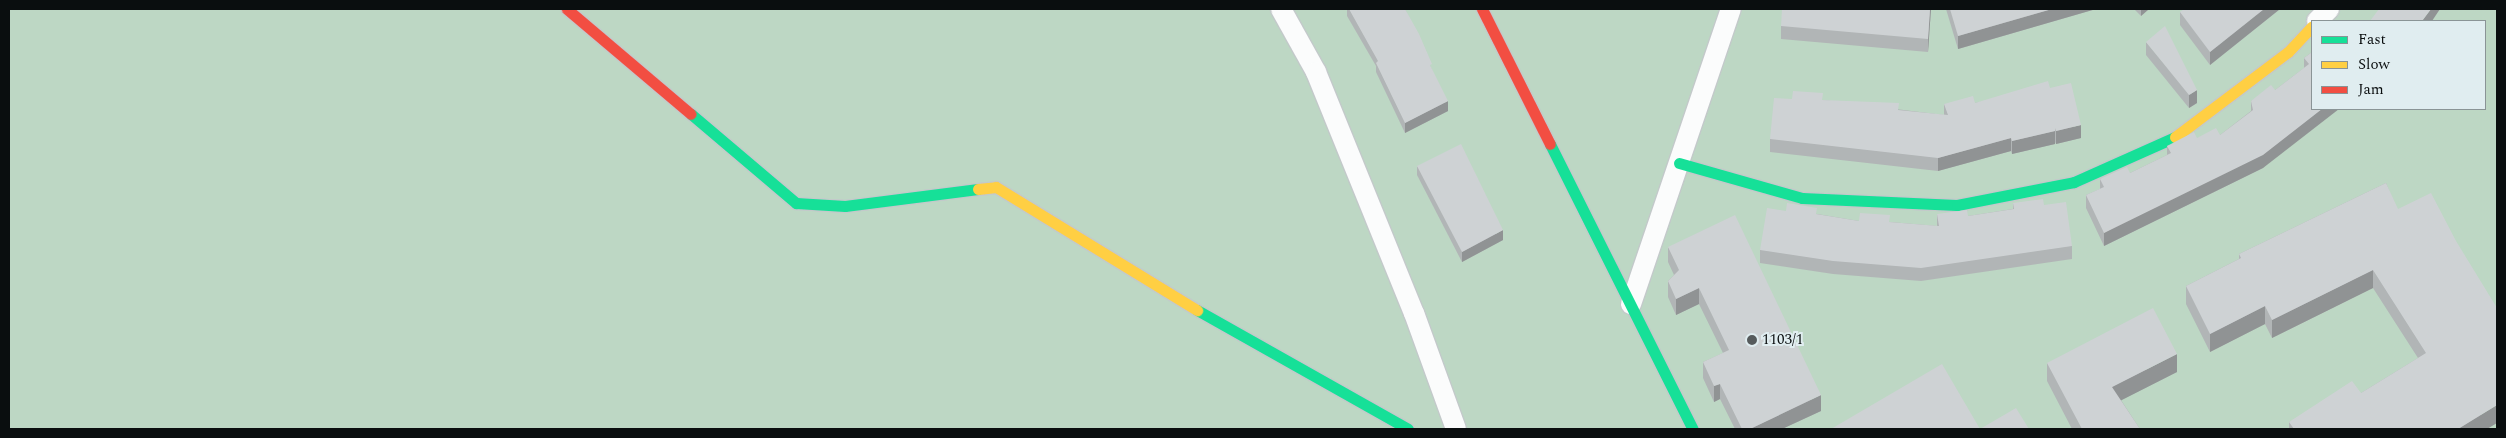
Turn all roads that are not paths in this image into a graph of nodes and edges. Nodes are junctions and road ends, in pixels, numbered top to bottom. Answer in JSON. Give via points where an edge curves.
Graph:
{"nodes":[{"id":1,"x":566,"y":9,"type":"edge"},
{"id":2,"x":1281,"y":9,"type":"edge"},
{"id":3,"x":1482,"y":9,"type":"edge"},
{"id":4,"x":1731,"y":9,"type":"edge"},
{"id":5,"x":2329,"y":9,"type":"edge"},
{"id":6,"x":2318,"y":20,"type":"edge"},
{"id":7,"x":2311,"y":27,"type":"edge"},
{"id":8,"x":1679,"y":163,"type":"junction"},
{"id":9,"x":1631,"y":304,"type":"junction"},
{"id":10,"x":1408,"y":429,"type":"edge"},
{"id":11,"x":1456,"y":429,"type":"edge"},
{"id":12,"x":1693,"y":429,"type":"edge"}],
"edges":[{"from":1,"to":10,"type":"street","via":[[796,203],[845,206],[996,187],[1200,312]]},
{"from":2,"to":11,"type":"street","via":[[1316,72],[1414,313]]},
{"from":3,"to":9,"type":"street"},
{"from":4,"to":8,"type":"street"},
{"from":5,"to":6,"type":"street"},
{"from":7,"to":8,"type":"street","via":[[2288,52],[2182,134],[2074,182],[1958,205],[1802,198]]},
{"from":8,"to":9,"type":"street"},
{"from":9,"to":12,"type":"street"}]}
